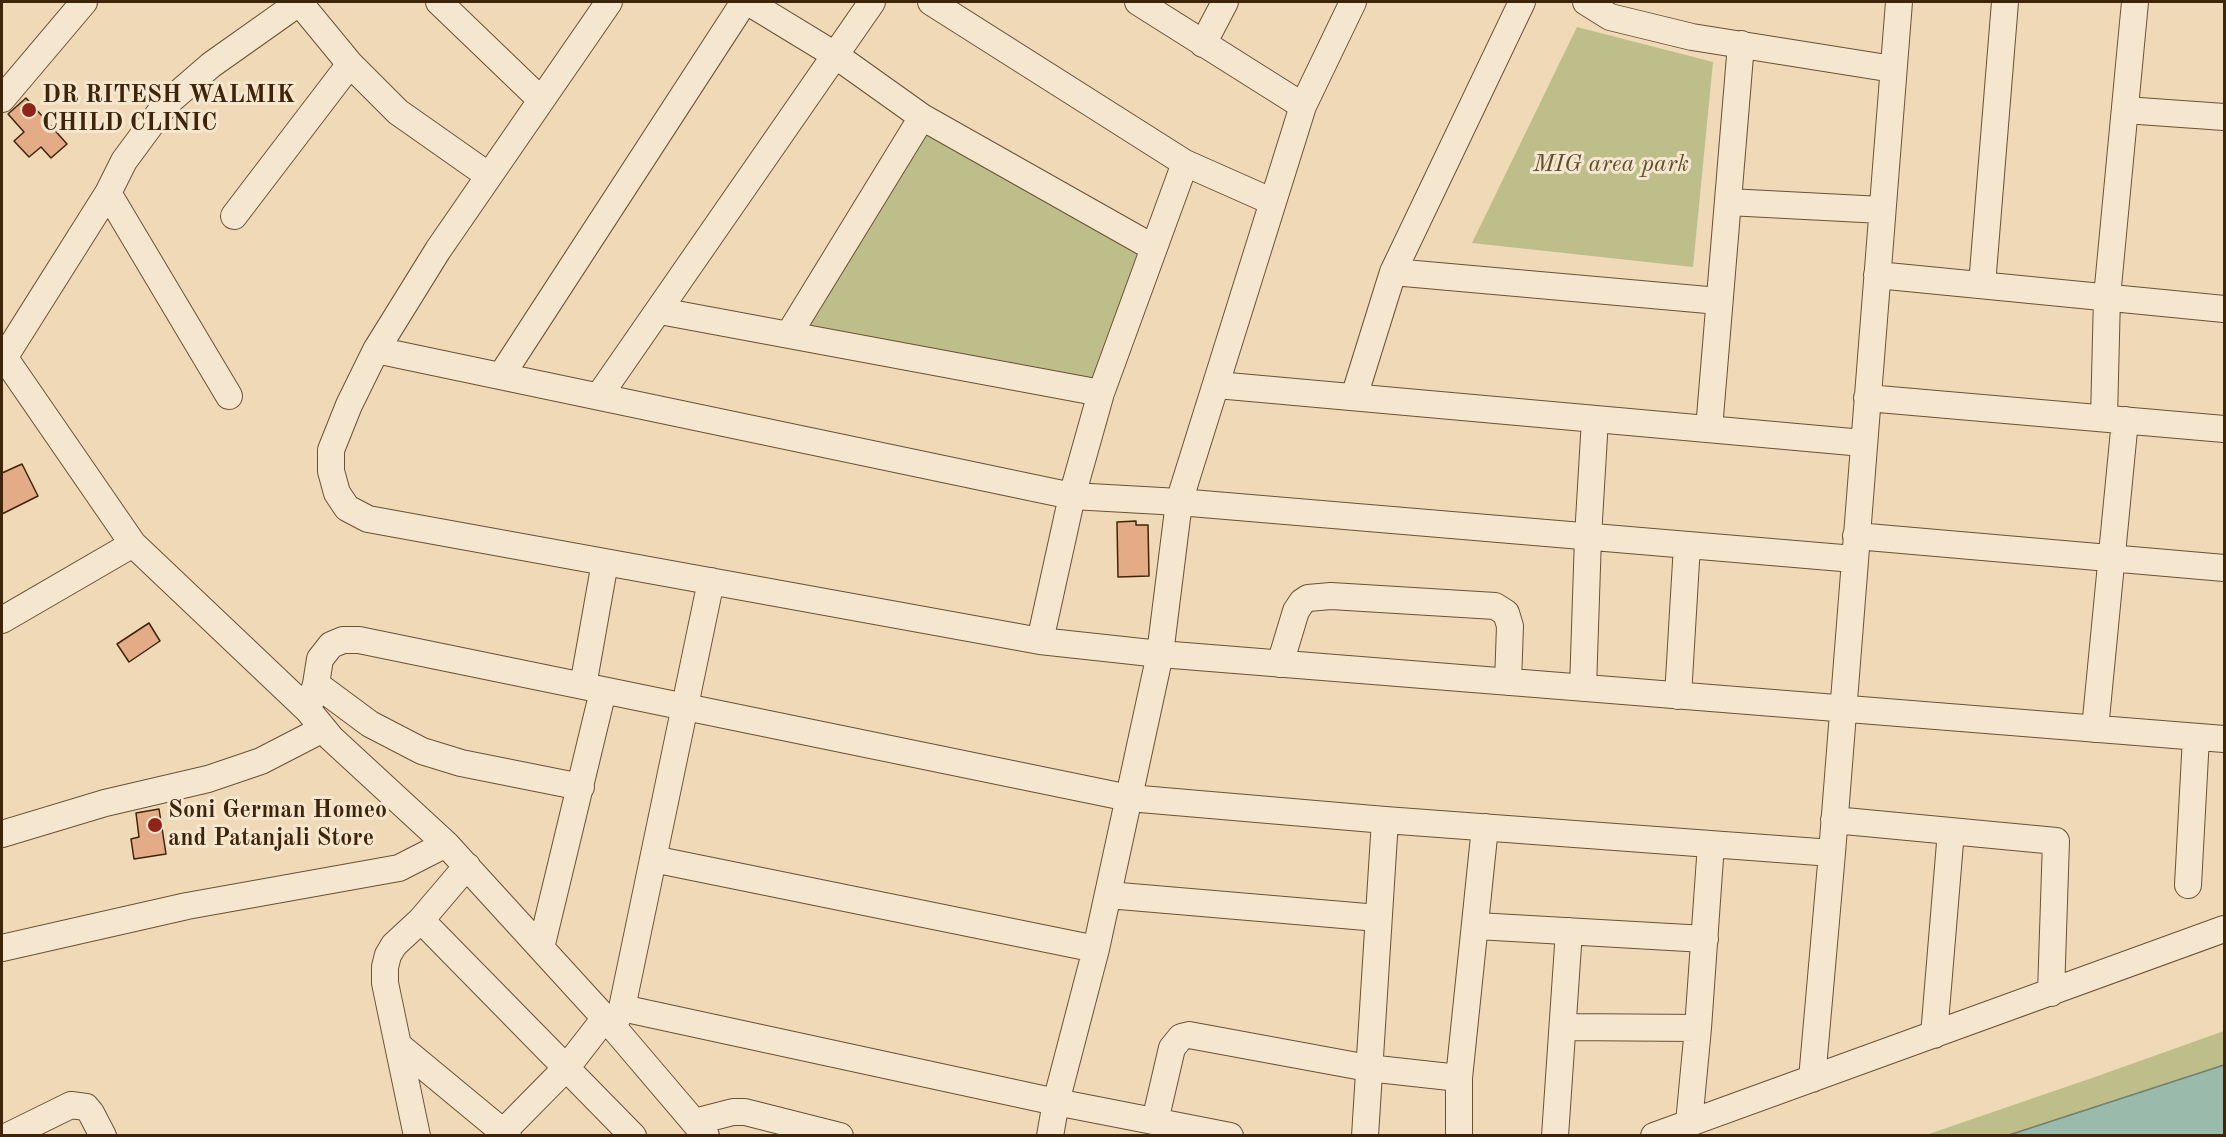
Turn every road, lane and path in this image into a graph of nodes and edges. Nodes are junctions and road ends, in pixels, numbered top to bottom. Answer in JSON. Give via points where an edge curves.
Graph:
{"nodes":[{"id":1,"x":84,"y":2,"type":"edge"},
{"id":2,"x":300,"y":2,"type":"edge"},
{"id":3,"x":439,"y":2,"type":"edge"},
{"id":4,"x":609,"y":2,"type":"edge"},
{"id":5,"x":746,"y":2,"type":"edge"},
{"id":6,"x":872,"y":2,"type":"edge"},
{"id":7,"x":930,"y":2,"type":"edge"},
{"id":8,"x":1138,"y":2,"type":"edge"},
{"id":9,"x":1225,"y":2,"type":"edge"},
{"id":10,"x":1353,"y":2,"type":"edge"},
{"id":11,"x":1522,"y":2,"type":"edge"},
{"id":12,"x":1586,"y":2,"type":"edge"},
{"id":13,"x":1899,"y":2,"type":"edge"},
{"id":14,"x":2005,"y":2,"type":"edge"},
{"id":15,"x":2135,"y":2,"type":"edge"},
{"id":16,"x":1203,"y":44,"type":"junction"},
{"id":17,"x":1741,"y":44,"type":"junction"},
{"id":18,"x":835,"y":55,"type":"junction"},
{"id":19,"x":350,"y":64,"type":"junction"},
{"id":20,"x":1893,"y":69,"type":"junction"},
{"id":21,"x":4,"y":88,"type":"edge"},
{"id":22,"x":541,"y":100,"type":"junction"},
{"id":23,"x":1303,"y":106,"type":"junction"},
{"id":24,"x":2125,"y":110,"type":"junction"},
{"id":25,"x":922,"y":117,"type":"junction"},
{"id":26,"x":2224,"y":117,"type":"edge"},
{"id":27,"x":1185,"y":163,"type":"junction"},
{"id":28,"x":489,"y":176,"type":"junction"},
{"id":29,"x":108,"y":193,"type":"junction"},
{"id":30,"x":1273,"y":202,"type":"junction"},
{"id":31,"x":1728,"y":202,"type":"junction"},
{"id":32,"x":1882,"y":210,"type":"junction"},
{"id":33,"x":234,"y":216,"type":"dead end"},
{"id":34,"x":1154,"y":248,"type":"junction"},
{"id":35,"x":1393,"y":272,"type":"junction"},
{"id":36,"x":1876,"y":275,"type":"junction"},
{"id":37,"x":1982,"y":285,"type":"junction"},
{"id":38,"x":2107,"y":297,"type":"junction"},
{"id":39,"x":1719,"y":301,"type":"junction"},
{"id":40,"x":2224,"y":309,"type":"edge"},
{"id":41,"x":660,"y":311,"type":"junction"},
{"id":42,"x":789,"y":334,"type":"junction"},
{"id":43,"x":376,"y":350,"type":"junction"},
{"id":44,"x":3,"y":356,"type":"edge"},
{"id":45,"x":501,"y":376,"type":"junction"},
{"id":46,"x":1217,"y":385,"type":"junction"},
{"id":47,"x":1101,"y":393,"type":"junction"},
{"id":48,"x":229,"y":396,"type":"dead end"},
{"id":49,"x":599,"y":396,"type":"junction"},
{"id":50,"x":1354,"y":397,"type":"junction"},
{"id":51,"x":1867,"y":398,"type":"junction"},
{"id":52,"x":1594,"y":419,"type":"junction"},
{"id":53,"x":2114,"y":419,"type":"junction"},
{"id":54,"x":1709,"y":429,"type":"junction"},
{"id":55,"x":2224,"y":429,"type":"edge"},
{"id":56,"x":1863,"y":443,"type":"junction"},
{"id":57,"x":1072,"y":496,"type":"junction"},
{"id":58,"x":1179,"y":502,"type":"junction"},
{"id":59,"x":1588,"y":537,"type":"junction"},
{"id":60,"x":133,"y":544,"type":"junction"},
{"id":61,"x":1687,"y":545,"type":"junction"},
{"id":62,"x":1855,"y":548,"type":"junction"},
{"id":63,"x":2111,"y":559,"type":"junction"},
{"id":64,"x":604,"y":562,"type":"junction"},
{"id":65,"x":2224,"y":568,"type":"edge"},
{"id":66,"x":711,"y":581,"type":"junction"},
{"id":67,"x":2,"y":620,"type":"edge"},
{"id":68,"x":1041,"y":640,"type":"junction"},
{"id":69,"x":1160,"y":654,"type":"junction"},
{"id":70,"x":1280,"y":664,"type":"junction"},
{"id":71,"x":1508,"y":682,"type":"junction"},
{"id":72,"x":316,"y":684,"type":"junction"},
{"id":73,"x":1583,"y":688,"type":"junction"},
{"id":74,"x":593,"y":689,"type":"junction"},
{"id":75,"x":1678,"y":696,"type":"junction"},
{"id":76,"x":685,"y":707,"type":"junction"},
{"id":77,"x":1843,"y":710,"type":"junction"},
{"id":78,"x":316,"y":720,"type":"junction"},
{"id":79,"x":2095,"y":729,"type":"junction"},
{"id":80,"x":2196,"y":737,"type":"junction"},
{"id":81,"x":2224,"y":740,"type":"edge"},
{"id":82,"x":581,"y":787,"type":"junction"},
{"id":83,"x":1129,"y":798,"type":"junction"},
{"id":84,"x":1385,"y":820,"type":"junction"},
{"id":85,"x":1834,"y":820,"type":"junction"},
{"id":86,"x":1485,"y":827,"type":"junction"},
{"id":87,"x":1951,"y":831,"type":"junction"},
{"id":88,"x":2,"y":834,"type":"edge"},
{"id":89,"x":446,"y":843,"type":"junction"},
{"id":90,"x":1711,"y":844,"type":"junction"},
{"id":91,"x":1832,"y":853,"type":"junction"},
{"id":92,"x":653,"y":859,"type":"junction"},
{"id":93,"x":467,"y":867,"type":"junction"},
{"id":94,"x":2188,"y":885,"type":"dead end"},
{"id":95,"x":1108,"y":896,"type":"junction"},
{"id":96,"x":1378,"y":918,"type":"junction"},
{"id":97,"x":421,"y":920,"type":"junction"},
{"id":98,"x":1476,"y":926,"type":"junction"},
{"id":99,"x":2224,"y":929,"type":"edge"},
{"id":100,"x":1569,"y":931,"type":"junction"},
{"id":101,"x":1705,"y":939,"type":"junction"},
{"id":102,"x":2,"y":948,"type":"edge"},
{"id":103,"x":541,"y":948,"type":"junction"},
{"id":104,"x":1096,"y":949,"type":"junction"},
{"id":105,"x":2050,"y":993,"type":"junction"},
{"id":106,"x":613,"y":1018,"type":"junction"},
{"id":107,"x":1563,"y":1027,"type":"junction"},
{"id":108,"x":1698,"y":1028,"type":"junction"},
{"id":109,"x":1934,"y":1035,"type":"junction"},
{"id":110,"x":398,"y":1045,"type":"junction"},
{"id":111,"x":567,"y":1067,"type":"junction"},
{"id":112,"x":1368,"y":1068,"type":"junction"},
{"id":113,"x":1459,"y":1078,"type":"junction"},
{"id":114,"x":1812,"y":1079,"type":"junction"},
{"id":115,"x":1056,"y":1102,"type":"junction"},
{"id":116,"x":1689,"y":1123,"type":"junction"},
{"id":117,"x":1144,"y":1125,"type":"edge"},
{"id":118,"x":700,"y":1129,"type":"edge"},
{"id":119,"x":503,"y":1134,"type":"edge"},
{"id":120,"x":8,"y":1136,"type":"edge"},
{"id":121,"x":103,"y":1136,"type":"edge"},
{"id":122,"x":417,"y":1136,"type":"edge"},
{"id":123,"x":633,"y":1136,"type":"edge"},
{"id":124,"x":840,"y":1136,"type":"edge"},
{"id":125,"x":1050,"y":1136,"type":"edge"},
{"id":126,"x":1230,"y":1136,"type":"edge"},
{"id":127,"x":1365,"y":1136,"type":"edge"},
{"id":128,"x":1459,"y":1136,"type":"edge"},
{"id":129,"x":1555,"y":1136,"type":"edge"},
{"id":130,"x":1654,"y":1136,"type":"edge"}],
"edges":[{"from":1,"to":21,"type":"street"},
{"from":2,"to":19,"type":"street"},
{"from":2,"to":29,"type":"street","via":[[211,65],[166,104],[124,160]]},
{"from":3,"to":22,"type":"street"},
{"from":4,"to":22,"type":"street"},
{"from":5,"to":18,"type":"street"},
{"from":5,"to":45,"type":"street"},
{"from":6,"to":18,"type":"street"},
{"from":7,"to":27,"type":"street"},
{"from":8,"to":16,"type":"street"},
{"from":9,"to":16,"type":"street"},
{"from":10,"to":23,"type":"street"},
{"from":11,"to":35,"type":"street"},
{"from":12,"to":17,"type":"street","via":[[1610,17],[1692,37]]},
{"from":13,"to":20,"type":"street"},
{"from":14,"to":37,"type":"street"},
{"from":15,"to":24,"type":"street"},
{"from":16,"to":23,"type":"street"},
{"from":17,"to":20,"type":"street"},
{"from":17,"to":31,"type":"street"},
{"from":18,"to":25,"type":"street"},
{"from":18,"to":41,"type":"street"},
{"from":19,"to":28,"type":"street","via":[[398,112]]},
{"from":19,"to":33,"type":"street"},
{"from":20,"to":32,"type":"street"},
{"from":22,"to":28,"type":"street"},
{"from":23,"to":30,"type":"street"},
{"from":24,"to":26,"type":"street"},
{"from":24,"to":38,"type":"street"},
{"from":25,"to":34,"type":"street"},
{"from":25,"to":42,"type":"street"},
{"from":27,"to":30,"type":"street"},
{"from":27,"to":34,"type":"street"},
{"from":28,"to":43,"type":"street"},
{"from":29,"to":44,"type":"street"},
{"from":29,"to":48,"type":"street"},
{"from":30,"to":46,"type":"street"},
{"from":31,"to":32,"type":"street"},
{"from":31,"to":39,"type":"street"},
{"from":32,"to":36,"type":"street"},
{"from":34,"to":47,"type":"street"},
{"from":35,"to":39,"type":"street"},
{"from":35,"to":50,"type":"street"},
{"from":36,"to":37,"type":"street"},
{"from":36,"to":51,"type":"street"},
{"from":37,"to":38,"type":"street"},
{"from":38,"to":40,"type":"street"},
{"from":38,"to":53,"type":"street"},
{"from":39,"to":54,"type":"street"},
{"from":41,"to":42,"type":"street"},
{"from":41,"to":49,"type":"street"},
{"from":42,"to":47,"type":"street"},
{"from":43,"to":45,"type":"street"},
{"from":43,"to":64,"type":"street","via":[[331,450],[331,471],[347,508],[368,519]]},
{"from":44,"to":60,"type":"street"},
{"from":45,"to":49,"type":"street"},
{"from":46,"to":50,"type":"street"},
{"from":46,"to":58,"type":"street"},
{"from":47,"to":57,"type":"street"},
{"from":49,"to":57,"type":"street"},
{"from":50,"to":52,"type":"street"},
{"from":51,"to":53,"type":"street"},
{"from":51,"to":56,"type":"street"},
{"from":52,"to":54,"type":"street"},
{"from":52,"to":59,"type":"street"},
{"from":53,"to":55,"type":"street"},
{"from":53,"to":63,"type":"street"},
{"from":54,"to":56,"type":"street"},
{"from":56,"to":62,"type":"street"},
{"from":57,"to":58,"type":"street"},
{"from":57,"to":68,"type":"street"},
{"from":58,"to":59,"type":"street"},
{"from":58,"to":69,"type":"street"},
{"from":59,"to":61,"type":"street"},
{"from":59,"to":73,"type":"street"},
{"from":60,"to":67,"type":"street"},
{"from":60,"to":78,"type":"street"},
{"from":61,"to":62,"type":"street"},
{"from":61,"to":75,"type":"street"},
{"from":62,"to":63,"type":"street"},
{"from":62,"to":77,"type":"street"},
{"from":63,"to":65,"type":"street"},
{"from":63,"to":79,"type":"street"},
{"from":64,"to":66,"type":"street"},
{"from":64,"to":74,"type":"street"},
{"from":66,"to":68,"type":"street"},
{"from":66,"to":76,"type":"street"},
{"from":68,"to":69,"type":"street"},
{"from":69,"to":70,"type":"street"},
{"from":69,"to":83,"type":"street"},
{"from":70,"to":71,"type":"street"},
{"from":70,"to":71,"type":"street","via":[[1296,611],[1308,598],[1495,606],[1506,613],[1510,626]]},
{"from":71,"to":73,"type":"street"},
{"from":72,"to":74,"type":"street","via":[[320,659],[331,645],[359,640]]},
{"from":72,"to":78,"type":"street"},
{"from":72,"to":82,"type":"street","via":[[370,724],[422,751],[461,763]]},
{"from":73,"to":75,"type":"street"},
{"from":74,"to":76,"type":"street"},
{"from":74,"to":82,"type":"street"},
{"from":75,"to":77,"type":"street"},
{"from":76,"to":83,"type":"street"},
{"from":76,"to":92,"type":"street"},
{"from":77,"to":79,"type":"street"},
{"from":77,"to":85,"type":"street"},
{"from":78,"to":88,"type":"street","via":[[261,761]]},
{"from":78,"to":89,"type":"street"},
{"from":79,"to":80,"type":"street"},
{"from":80,"to":81,"type":"street"},
{"from":80,"to":94,"type":"street"},
{"from":82,"to":103,"type":"street"},
{"from":83,"to":84,"type":"street"},
{"from":83,"to":95,"type":"street"},
{"from":84,"to":86,"type":"street"},
{"from":84,"to":96,"type":"street"},
{"from":85,"to":87,"type":"street"},
{"from":85,"to":91,"type":"street"},
{"from":86,"to":90,"type":"street"},
{"from":86,"to":98,"type":"street"},
{"from":87,"to":105,"type":"street","via":[[2056,841]]},
{"from":87,"to":109,"type":"street"},
{"from":89,"to":93,"type":"street"},
{"from":89,"to":102,"type":"street","via":[[399,868],[187,906]]},
{"from":90,"to":91,"type":"street"},
{"from":90,"to":101,"type":"street"},
{"from":91,"to":114,"type":"street"},
{"from":92,"to":104,"type":"street"},
{"from":92,"to":106,"type":"street"},
{"from":93,"to":97,"type":"street"},
{"from":93,"to":103,"type":"street"},
{"from":95,"to":96,"type":"street"},
{"from":95,"to":104,"type":"street"},
{"from":96,"to":112,"type":"street"},
{"from":97,"to":110,"type":"street","via":[[394,945],[384,967]]},
{"from":97,"to":111,"type":"street"},
{"from":98,"to":100,"type":"street"},
{"from":98,"to":113,"type":"street"},
{"from":99,"to":105,"type":"street"},
{"from":100,"to":101,"type":"street"},
{"from":100,"to":107,"type":"street"},
{"from":101,"to":108,"type":"street"},
{"from":103,"to":106,"type":"street"},
{"from":104,"to":115,"type":"street"},
{"from":105,"to":109,"type":"street"},
{"from":106,"to":111,"type":"street"},
{"from":106,"to":115,"type":"street"},
{"from":106,"to":118,"type":"street"},
{"from":107,"to":108,"type":"street"},
{"from":107,"to":129,"type":"street"},
{"from":108,"to":116,"type":"street"},
{"from":109,"to":114,"type":"street"},
{"from":110,"to":119,"type":"street"},
{"from":110,"to":122,"type":"street"},
{"from":111,"to":119,"type":"street"},
{"from":111,"to":123,"type":"street"},
{"from":112,"to":113,"type":"street"},
{"from":112,"to":117,"type":"street","via":[[1197,1035],[1181,1037],[1172,1048]]},
{"from":112,"to":127,"type":"street"},
{"from":113,"to":128,"type":"street"},
{"from":114,"to":116,"type":"street"},
{"from":115,"to":117,"type":"street"},
{"from":115,"to":125,"type":"street"},
{"from":116,"to":130,"type":"street"},
{"from":117,"to":126,"type":"street"},
{"from":118,"to":124,"type":"street","via":[[734,1112],[745,1112]]},
{"from":120,"to":121,"type":"street","via":[[71,1105],[86,1107]]}]}
